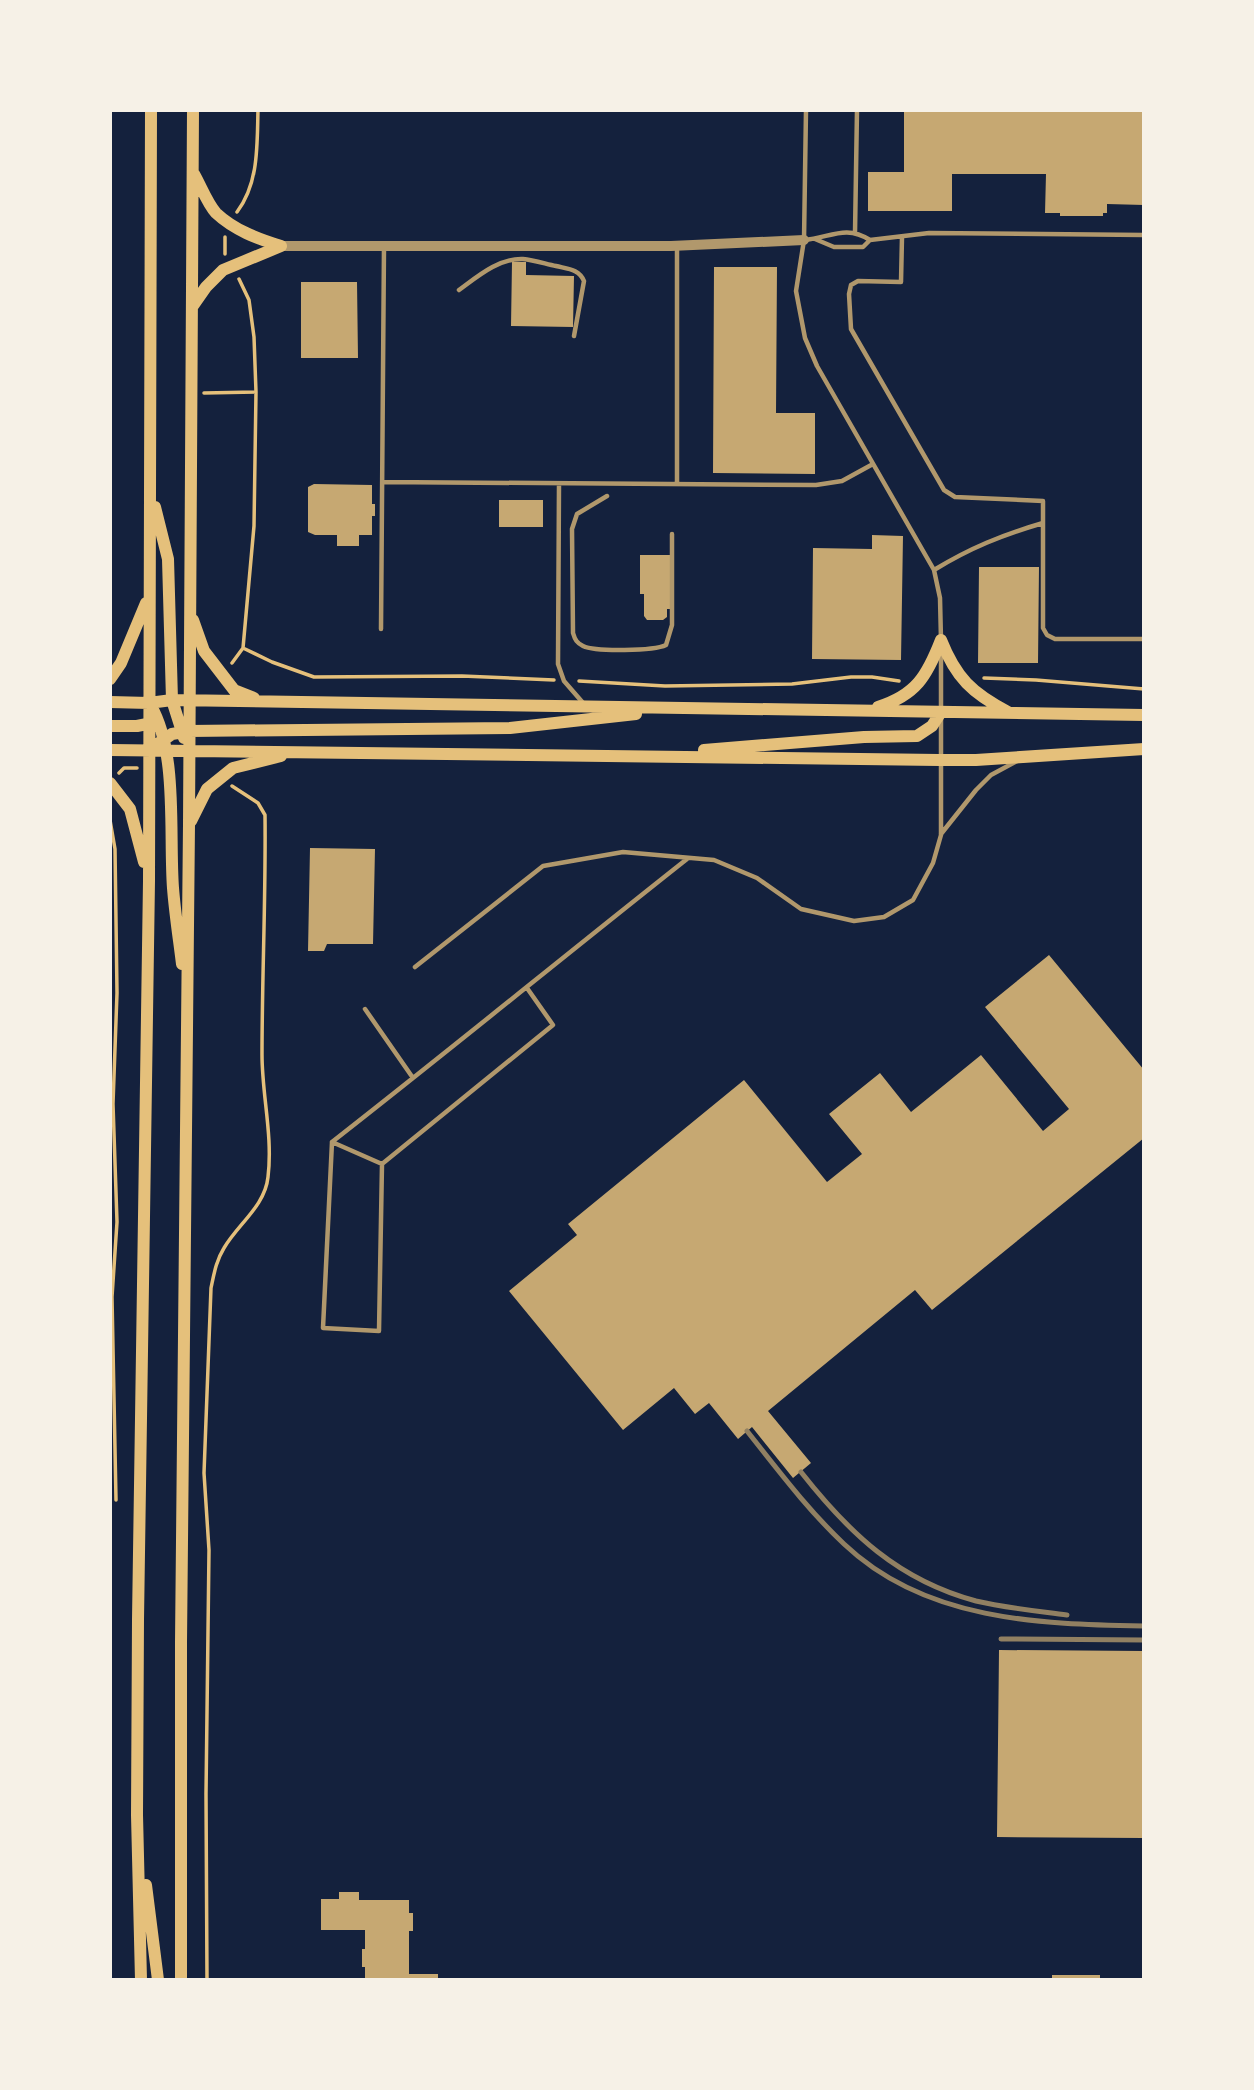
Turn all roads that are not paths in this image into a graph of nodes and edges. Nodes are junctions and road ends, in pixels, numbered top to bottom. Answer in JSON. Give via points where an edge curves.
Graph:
{"nodes":[{"id":1,"x":151,"y":110,"type":"edge"},
{"id":2,"x":193,"y":110,"type":"edge"},
{"id":3,"x":806,"y":110,"type":"edge"},
{"id":4,"x":857,"y":110,"type":"edge"},
{"id":5,"x":193,"y":171,"type":"junction"},
{"id":6,"x":855,"y":233,"type":"junction"},
{"id":7,"x":1144,"y":234,"type":"edge"},
{"id":8,"x":902,"y":237,"type":"junction"},
{"id":9,"x":810,"y":239,"type":"junction"},
{"id":10,"x":870,"y":240,"type":"junction"},
{"id":11,"x":281,"y":246,"type":"junction"},
{"id":12,"x":384,"y":246,"type":"junction"},
{"id":13,"x":677,"y":246,"type":"junction"},
{"id":14,"x":459,"y":290,"type":"dead end"},
{"id":15,"x":192,"y":308,"type":"junction"},
{"id":16,"x":574,"y":336,"type":"dead end"},
{"id":17,"x":874,"y":463,"type":"junction"},
{"id":18,"x":382,"y":482,"type":"junction"},
{"id":19,"x":559,"y":484,"type":"junction"},
{"id":20,"x":677,"y":484,"type":"junction"},
{"id":21,"x":151,"y":490,"type":"junction"},
{"id":22,"x":607,"y":496,"type":"dead end"},
{"id":23,"x":1043,"y":523,"type":"junction"},
{"id":24,"x":672,"y":534,"type":"dead end"},
{"id":25,"x":934,"y":570,"type":"junction"},
{"id":26,"x":149,"y":596,"type":"junction"},
{"id":27,"x":190,"y":609,"type":"junction"},
{"id":28,"x":381,"y":629,"type":"dead end"},
{"id":29,"x":1144,"y":639,"type":"edge"},
{"id":30,"x":941,"y":640,"type":"junction"},
{"id":31,"x":110,"y":679,"type":"edge"},
{"id":32,"x":189,"y":701,"type":"junction"},
{"id":33,"x":110,"y":702,"type":"edge"},
{"id":34,"x":264,"y":702,"type":"junction"},
{"id":35,"x":149,"y":704,"type":"junction"},
{"id":36,"x":174,"y":706,"type":"junction"},
{"id":37,"x":588,"y":707,"type":"junction"},
{"id":38,"x":688,"y":708,"type":"junction"},
{"id":39,"x":866,"y":711,"type":"junction"},
{"id":40,"x":941,"y":712,"type":"junction"},
{"id":41,"x":1012,"y":713,"type":"junction"},
{"id":42,"x":1144,"y":715,"type":"edge"},
{"id":43,"x":155,"y":722,"type":"junction"},
{"id":44,"x":110,"y":726,"type":"edge"},
{"id":45,"x":185,"y":732,"type":"junction"},
{"id":46,"x":166,"y":744,"type":"junction"},
{"id":47,"x":1144,"y":749,"type":"edge"},
{"id":48,"x":110,"y":750,"type":"edge"},
{"id":49,"x":149,"y":750,"type":"junction"},
{"id":50,"x":190,"y":750,"type":"junction"},
{"id":51,"x":300,"y":752,"type":"junction"},
{"id":52,"x":1027,"y":756,"type":"junction"},
{"id":53,"x":628,"y":757,"type":"junction"},
{"id":54,"x":939,"y":760,"type":"junction"},
{"id":55,"x":110,"y":783,"type":"edge"},
{"id":56,"x":190,"y":824,"type":"junction"},
{"id":57,"x":941,"y":835,"type":"junction"},
{"id":58,"x":688,"y":858,"type":"junction"},
{"id":59,"x":149,"y":881,"type":"junction"},
{"id":60,"x":415,"y":967,"type":"dead end"},
{"id":61,"x":527,"y":988,"type":"junction"},
{"id":62,"x":365,"y":1009,"type":"dead end"},
{"id":63,"x":188,"y":1020,"type":"junction"},
{"id":64,"x":413,"y":1078,"type":"junction"},
{"id":65,"x":332,"y":1142,"type":"junction"},
{"id":66,"x":382,"y":1164,"type":"junction"},
{"id":67,"x":137,"y":1815,"type":"junction"},
{"id":68,"x":140,"y":1976,"type":"edge"},
{"id":69,"x":158,"y":1980,"type":"edge"},
{"id":70,"x":181,"y":1980,"type":"edge"}],
"edges":[{"from":1,"to":21,"type":"main road"},
{"from":2,"to":5,"type":"main road"},
{"from":3,"to":9,"type":"lane"},
{"from":4,"to":6,"type":"lane"},
{"from":5,"to":11,"type":"main road","via":[[215,212],[257,239]]},
{"from":5,"to":15,"type":"main road"},
{"from":6,"to":9,"type":"lane"},
{"from":6,"to":10,"type":"lane"},
{"from":7,"to":8,"type":"lane","via":[[929,233]]},
{"from":8,"to":10,"type":"lane"},
{"from":8,"to":23,"type":"lane","via":[[901,282],[858,281],[851,285],[851,329],[944,490],[955,497],[1043,501]]},
{"from":9,"to":10,"type":"lane","via":[[834,247],[863,247]]},
{"from":9,"to":13,"type":"street"},
{"from":9,"to":17,"type":"lane","via":[[796,291],[805,338]]},
{"from":11,"to":12,"type":"street"},
{"from":11,"to":15,"type":"main road","via":[[223,270]]},
{"from":12,"to":13,"type":"street"},
{"from":12,"to":18,"type":"lane"},
{"from":13,"to":20,"type":"lane"},
{"from":14,"to":16,"type":"lane","via":[[508,261],[525,259],[572,269],[584,281]]},
{"from":15,"to":27,"type":"main road"},
{"from":17,"to":20,"type":"lane","via":[[842,481],[826,484]]},
{"from":17,"to":25,"type":"lane"},
{"from":18,"to":19,"type":"lane"},
{"from":18,"to":28,"type":"lane"},
{"from":19,"to":20,"type":"lane"},
{"from":19,"to":37,"type":"lane","via":[[558,664],[564,681]]},
{"from":21,"to":26,"type":"main road"},
{"from":21,"to":36,"type":"main road","via":[[168,559]]},
{"from":22,"to":24,"type":"lane","via":[[577,514],[572,529],[573,634],[582,645],[592,649],[666,645],[672,625]]},
{"from":23,"to":25,"type":"lane","via":[[997,537]]},
{"from":23,"to":29,"type":"lane","via":[[1043,628],[1047,635],[1055,639]]},
{"from":25,"to":30,"type":"lane"},
{"from":26,"to":31,"type":"main road"},
{"from":26,"to":35,"type":"main road"},
{"from":27,"to":32,"type":"main road"},
{"from":27,"to":34,"type":"main road","via":[[204,651],[234,690]]},
{"from":30,"to":39,"type":"main road","via":[[915,688],[895,702]]},
{"from":30,"to":40,"type":"lane"},
{"from":30,"to":41,"type":"main road","via":[[951,665],[968,686]]},
{"from":32,"to":34,"type":"main road"},
{"from":32,"to":36,"type":"main road"},
{"from":32,"to":45,"type":"main road"},
{"from":33,"to":35,"type":"main road"},
{"from":34,"to":37,"type":"main road"},
{"from":35,"to":36,"type":"main road"},
{"from":35,"to":43,"type":"main road"},
{"from":36,"to":43,"type":"main road"},
{"from":36,"to":45,"type":"main road"},
{"from":37,"to":38,"type":"main road"},
{"from":38,"to":39,"type":"main road"},
{"from":38,"to":45,"type":"main road","via":[[510,728]]},
{"from":39,"to":40,"type":"main road"},
{"from":40,"to":41,"type":"main road"},
{"from":40,"to":53,"type":"main road","via":[[932,726],[917,736]]},
{"from":40,"to":54,"type":"lane"},
{"from":41,"to":42,"type":"main road"},
{"from":43,"to":44,"type":"main road"},
{"from":43,"to":46,"type":"main road"},
{"from":43,"to":49,"type":"main road"},
{"from":45,"to":46,"type":"main road","via":[[172,734]]},
{"from":45,"to":50,"type":"main road"},
{"from":46,"to":49,"type":"main road"},
{"from":46,"to":50,"type":"main road"},
{"from":46,"to":63,"type":"main road","via":[[173,888]]},
{"from":47,"to":52,"type":"main road"},
{"from":48,"to":49,"type":"main road"},
{"from":49,"to":59,"type":"main road"},
{"from":50,"to":51,"type":"main road"},
{"from":50,"to":56,"type":"main road"},
{"from":51,"to":53,"type":"main road"},
{"from":51,"to":56,"type":"main road","via":[[233,768],[208,789]]},
{"from":52,"to":54,"type":"main road"},
{"from":52,"to":57,"type":"lane","via":[[991,775]]},
{"from":53,"to":54,"type":"main road"},
{"from":54,"to":57,"type":"lane"},
{"from":55,"to":59,"type":"main road","via":[[130,809]]},
{"from":56,"to":63,"type":"main road"},
{"from":57,"to":58,"type":"lane","via":[[933,863],[913,900],[884,917],[854,921],[801,909],[757,878],[714,860]]},
{"from":58,"to":60,"type":"lane","via":[[623,852],[543,866]]},
{"from":58,"to":61,"type":"lane"},
{"from":59,"to":67,"type":"main road"},
{"from":61,"to":64,"type":"lane"},
{"from":61,"to":66,"type":"lane","via":[[552,1025]]},
{"from":62,"to":64,"type":"lane"},
{"from":63,"to":70,"type":"main road"},
{"from":64,"to":65,"type":"lane"},
{"from":65,"to":66,"type":"lane"},
{"from":65,"to":66,"type":"lane","via":[[323,1328],[379,1331]]},
{"from":67,"to":68,"type":"main road"},
{"from":67,"to":69,"type":"main road"}]}
